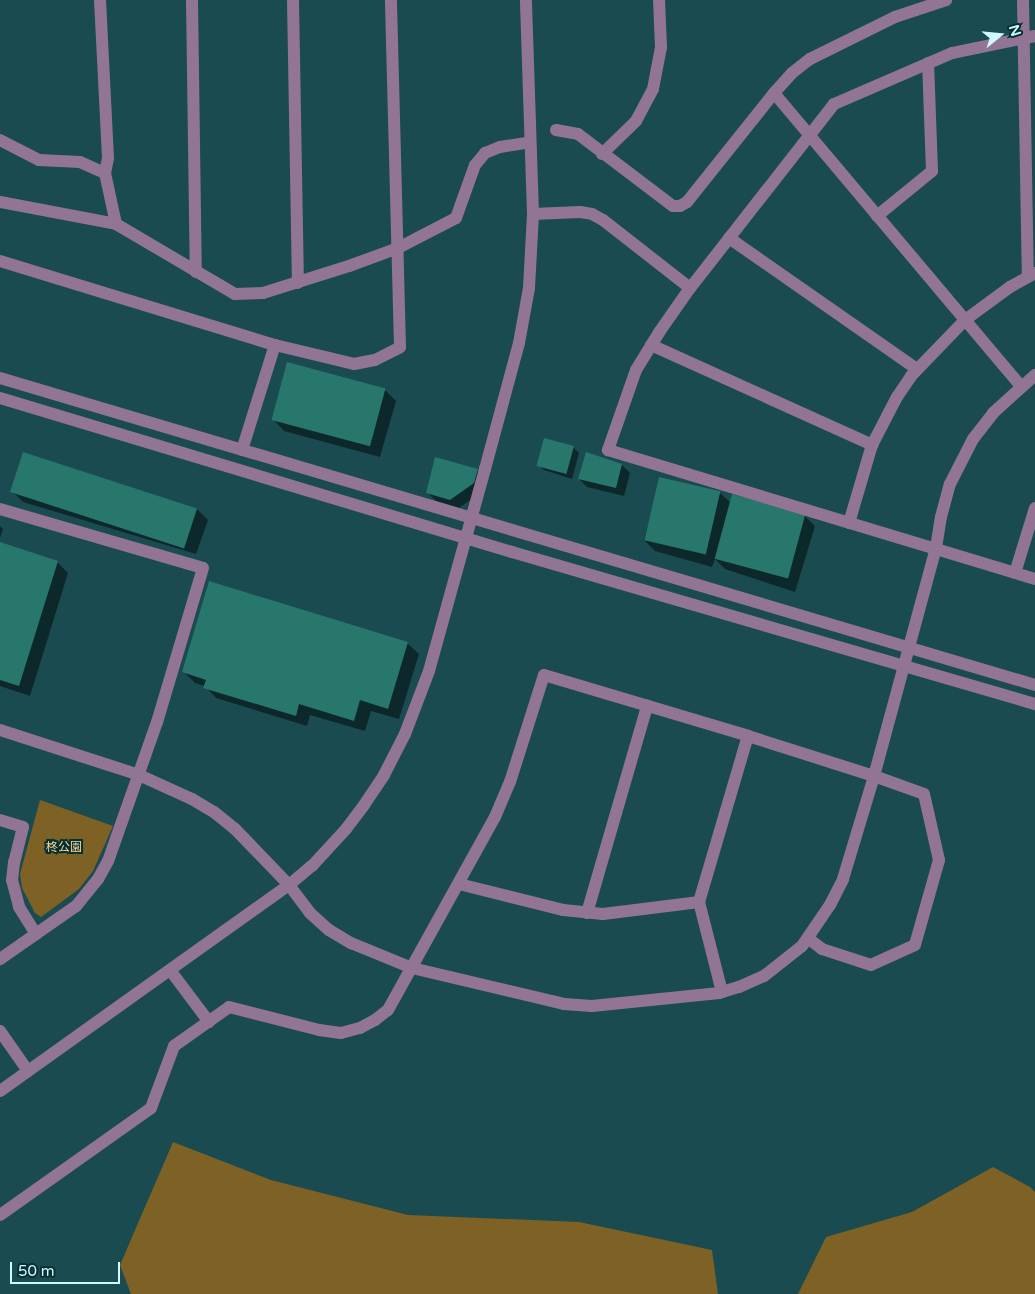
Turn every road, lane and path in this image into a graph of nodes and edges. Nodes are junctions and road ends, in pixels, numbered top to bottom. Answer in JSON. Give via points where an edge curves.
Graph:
{"nodes":[{"id":1,"x":100,"y":0,"type":"edge"},
{"id":2,"x":192,"y":0,"type":"edge"},
{"id":3,"x":292,"y":0,"type":"edge"},
{"id":4,"x":392,"y":0,"type":"edge"},
{"id":5,"x":526,"y":0,"type":"edge"},
{"id":6,"x":659,"y":0,"type":"edge"},
{"id":7,"x":1023,"y":0,"type":"edge"},
{"id":8,"x":938,"y":1,"type":"edge"},
{"id":9,"x":1029,"y":36,"type":"edge"},
{"id":10,"x":928,"y":63,"type":"junction"},
{"id":11,"x":774,"y":93,"type":"junction"},
{"id":12,"x":556,"y":130,"type":"dead end"},
{"id":13,"x":809,"y":135,"type":"junction"},
{"id":14,"x":0,"y":140,"type":"edge"},
{"id":15,"x":530,"y":142,"type":"junction"},
{"id":16,"x":602,"y":154,"type":"junction"},
{"id":17,"x":105,"y":173,"type":"junction"},
{"id":18,"x":0,"y":202,"type":"edge"},
{"id":19,"x":533,"y":214,"type":"junction"},
{"id":20,"x":877,"y":216,"type":"junction"},
{"id":21,"x":116,"y":224,"type":"junction"},
{"id":22,"x":729,"y":238,"type":"junction"},
{"id":23,"x":398,"y":248,"type":"junction"},
{"id":24,"x":0,"y":261,"type":"edge"},
{"id":25,"x":196,"y":272,"type":"junction"},
{"id":26,"x":1031,"y":274,"type":"edge"},
{"id":27,"x":298,"y":283,"type":"junction"},
{"id":28,"x":690,"y":288,"type":"junction"},
{"id":29,"x":965,"y":320,"type":"junction"},
{"id":30,"x":275,"y":344,"type":"junction"},
{"id":31,"x":651,"y":345,"type":"junction"},
{"id":32,"x":917,"y":369,"type":"junction"},
{"id":33,"x":1035,"y":376,"type":"edge"},
{"id":34,"x":0,"y":378,"type":"edge"},
{"id":35,"x":1021,"y":386,"type":"junction"},
{"id":36,"x":0,"y":398,"type":"edge"},
{"id":37,"x":872,"y":445,"type":"junction"},
{"id":38,"x":242,"y":450,"type":"junction"},
{"id":39,"x":1035,"y":508,"type":"edge"},
{"id":40,"x":0,"y":509,"type":"edge"},
{"id":41,"x":471,"y":517,"type":"junction"},
{"id":42,"x":849,"y":523,"type":"junction"},
{"id":43,"x":465,"y":538,"type":"junction"},
{"id":44,"x":936,"y":548,"type":"junction"},
{"id":45,"x":1015,"y":573,"type":"junction"},
{"id":46,"x":1035,"y":579,"type":"edge"},
{"id":47,"x":908,"y":647,"type":"junction"},
{"id":48,"x":903,"y":668,"type":"junction"},
{"id":49,"x":1035,"y":685,"type":"edge"},
{"id":50,"x":1035,"y":704,"type":"edge"},
{"id":51,"x":647,"y":706,"type":"junction"},
{"id":52,"x":0,"y":730,"type":"edge"},
{"id":53,"x":748,"y":736,"type":"junction"},
{"id":54,"x":139,"y":774,"type":"junction"},
{"id":55,"x":874,"y":776,"type":"junction"},
{"id":56,"x":0,"y":820,"type":"edge"},
{"id":57,"x":459,"y":884,"type":"junction"},
{"id":58,"x":288,"y":885,"type":"junction"},
{"id":59,"x":699,"y":902,"type":"junction"},
{"id":60,"x":587,"y":913,"type":"junction"},
{"id":61,"x":36,"y":934,"type":"junction"},
{"id":62,"x":808,"y":938,"type":"junction"},
{"id":63,"x":0,"y":959,"type":"edge"},
{"id":64,"x":412,"y":968,"type":"junction"},
{"id":65,"x":170,"y":970,"type":"junction"},
{"id":66,"x":722,"y":992,"type":"junction"},
{"id":67,"x":209,"y":1022,"type":"junction"},
{"id":68,"x":0,"y":1030,"type":"edge"},
{"id":69,"x":28,"y":1071,"type":"junction"},
{"id":70,"x":0,"y":1091,"type":"edge"},
{"id":71,"x":0,"y":1215,"type":"edge"}],
"edges":[{"from":1,"to":17,"type":"street","via":[[108,158]]},
{"from":2,"to":25,"type":"street"},
{"from":3,"to":27,"type":"street"},
{"from":4,"to":23,"type":"street"},
{"from":5,"to":15,"type":"street"},
{"from":6,"to":16,"type":"street","via":[[661,47],[653,89],[636,121]]},
{"from":7,"to":9,"type":"street"},
{"from":8,"to":11,"type":"street","via":[[895,17],[810,59]]},
{"from":9,"to":10,"type":"street","via":[[952,53]]},
{"from":9,"to":26,"type":"street"},
{"from":10,"to":13,"type":"street","via":[[834,104]]},
{"from":10,"to":20,"type":"street","via":[[932,171]]},
{"from":11,"to":13,"type":"street"},
{"from":11,"to":16,"type":"street","via":[[687,202],[680,206],[673,206]]},
{"from":12,"to":16,"type":"street","via":[[578,134]]},
{"from":13,"to":20,"type":"street"},
{"from":13,"to":22,"type":"street"},
{"from":14,"to":17,"type":"street","via":[[39,160],[80,162]]},
{"from":15,"to":19,"type":"street"},
{"from":15,"to":23,"type":"street","via":[[485,153],[475,165],[456,218]]},
{"from":17,"to":21,"type":"street"},
{"from":18,"to":21,"type":"street"},
{"from":19,"to":28,"type":"street","via":[[592,214]]},
{"from":19,"to":41,"type":"street","via":[[532,269],[519,343]]},
{"from":20,"to":29,"type":"street"},
{"from":21,"to":25,"type":"street"},
{"from":22,"to":28,"type":"street"},
{"from":22,"to":32,"type":"street"},
{"from":23,"to":27,"type":"street"},
{"from":23,"to":30,"type":"street","via":[[400,347],[375,360],[354,364]]},
{"from":24,"to":30,"type":"street"},
{"from":25,"to":27,"type":"street","via":[[235,294],[262,293]]},
{"from":26,"to":29,"type":"street"},
{"from":28,"to":31,"type":"street"},
{"from":29,"to":32,"type":"street"},
{"from":29,"to":35,"type":"street"},
{"from":30,"to":38,"type":"street"},
{"from":31,"to":37,"type":"street"},
{"from":31,"to":42,"type":"street","via":[[636,370],[608,450]]},
{"from":32,"to":37,"type":"street","via":[[896,397]]},
{"from":33,"to":35,"type":"street"},
{"from":34,"to":38,"type":"street"},
{"from":35,"to":44,"type":"street","via":[[993,413],[960,463],[950,484]]},
{"from":36,"to":43,"type":"street"},
{"from":37,"to":42,"type":"street"},
{"from":38,"to":41,"type":"street"},
{"from":39,"to":45,"type":"street"},
{"from":40,"to":54,"type":"street","via":[[203,568]]},
{"from":41,"to":43,"type":"street"},
{"from":41,"to":47,"type":"street"},
{"from":42,"to":44,"type":"street"},
{"from":43,"to":48,"type":"street"},
{"from":43,"to":58,"type":"street","via":[[429,671],[405,734],[384,776],[346,829],[312,866]]},
{"from":44,"to":45,"type":"street"},
{"from":44,"to":47,"type":"street"},
{"from":45,"to":46,"type":"street"},
{"from":47,"to":48,"type":"street"},
{"from":47,"to":49,"type":"street"},
{"from":48,"to":50,"type":"street"},
{"from":48,"to":55,"type":"street"},
{"from":51,"to":53,"type":"street"},
{"from":51,"to":57,"type":"street","via":[[544,676],[510,782]]},
{"from":51,"to":60,"type":"street"},
{"from":52,"to":54,"type":"street"},
{"from":53,"to":55,"type":"street"},
{"from":53,"to":59,"type":"street"},
{"from":54,"to":58,"type":"street","via":[[214,812],[235,829]]},
{"from":54,"to":61,"type":"street","via":[[108,861],[98,878],[76,906]]},
{"from":55,"to":62,"type":"street","via":[[843,880]]},
{"from":55,"to":62,"type":"street","via":[[924,794],[939,860],[915,946],[871,965],[822,949]]},
{"from":56,"to":61,"type":"street","via":[[23,827],[14,862],[13,887],[19,907]]},
{"from":57,"to":60,"type":"street"},
{"from":57,"to":64,"type":"street"},
{"from":58,"to":64,"type":"street","via":[[310,913],[329,930],[351,943]]},
{"from":58,"to":65,"type":"street"},
{"from":59,"to":60,"type":"street","via":[[604,914]]},
{"from":59,"to":66,"type":"street"},
{"from":61,"to":63,"type":"street"},
{"from":62,"to":66,"type":"street","via":[[789,959],[764,976]]},
{"from":64,"to":66,"type":"street","via":[[564,1004],[607,1006]]},
{"from":64,"to":67,"type":"street","via":[[388,1010],[360,1028],[341,1033],[319,1030],[229,1008]]},
{"from":65,"to":67,"type":"street"},
{"from":65,"to":69,"type":"street"},
{"from":67,"to":71,"type":"street","via":[[174,1046],[152,1108]]},
{"from":68,"to":69,"type":"street"},
{"from":69,"to":70,"type":"street"}]}
